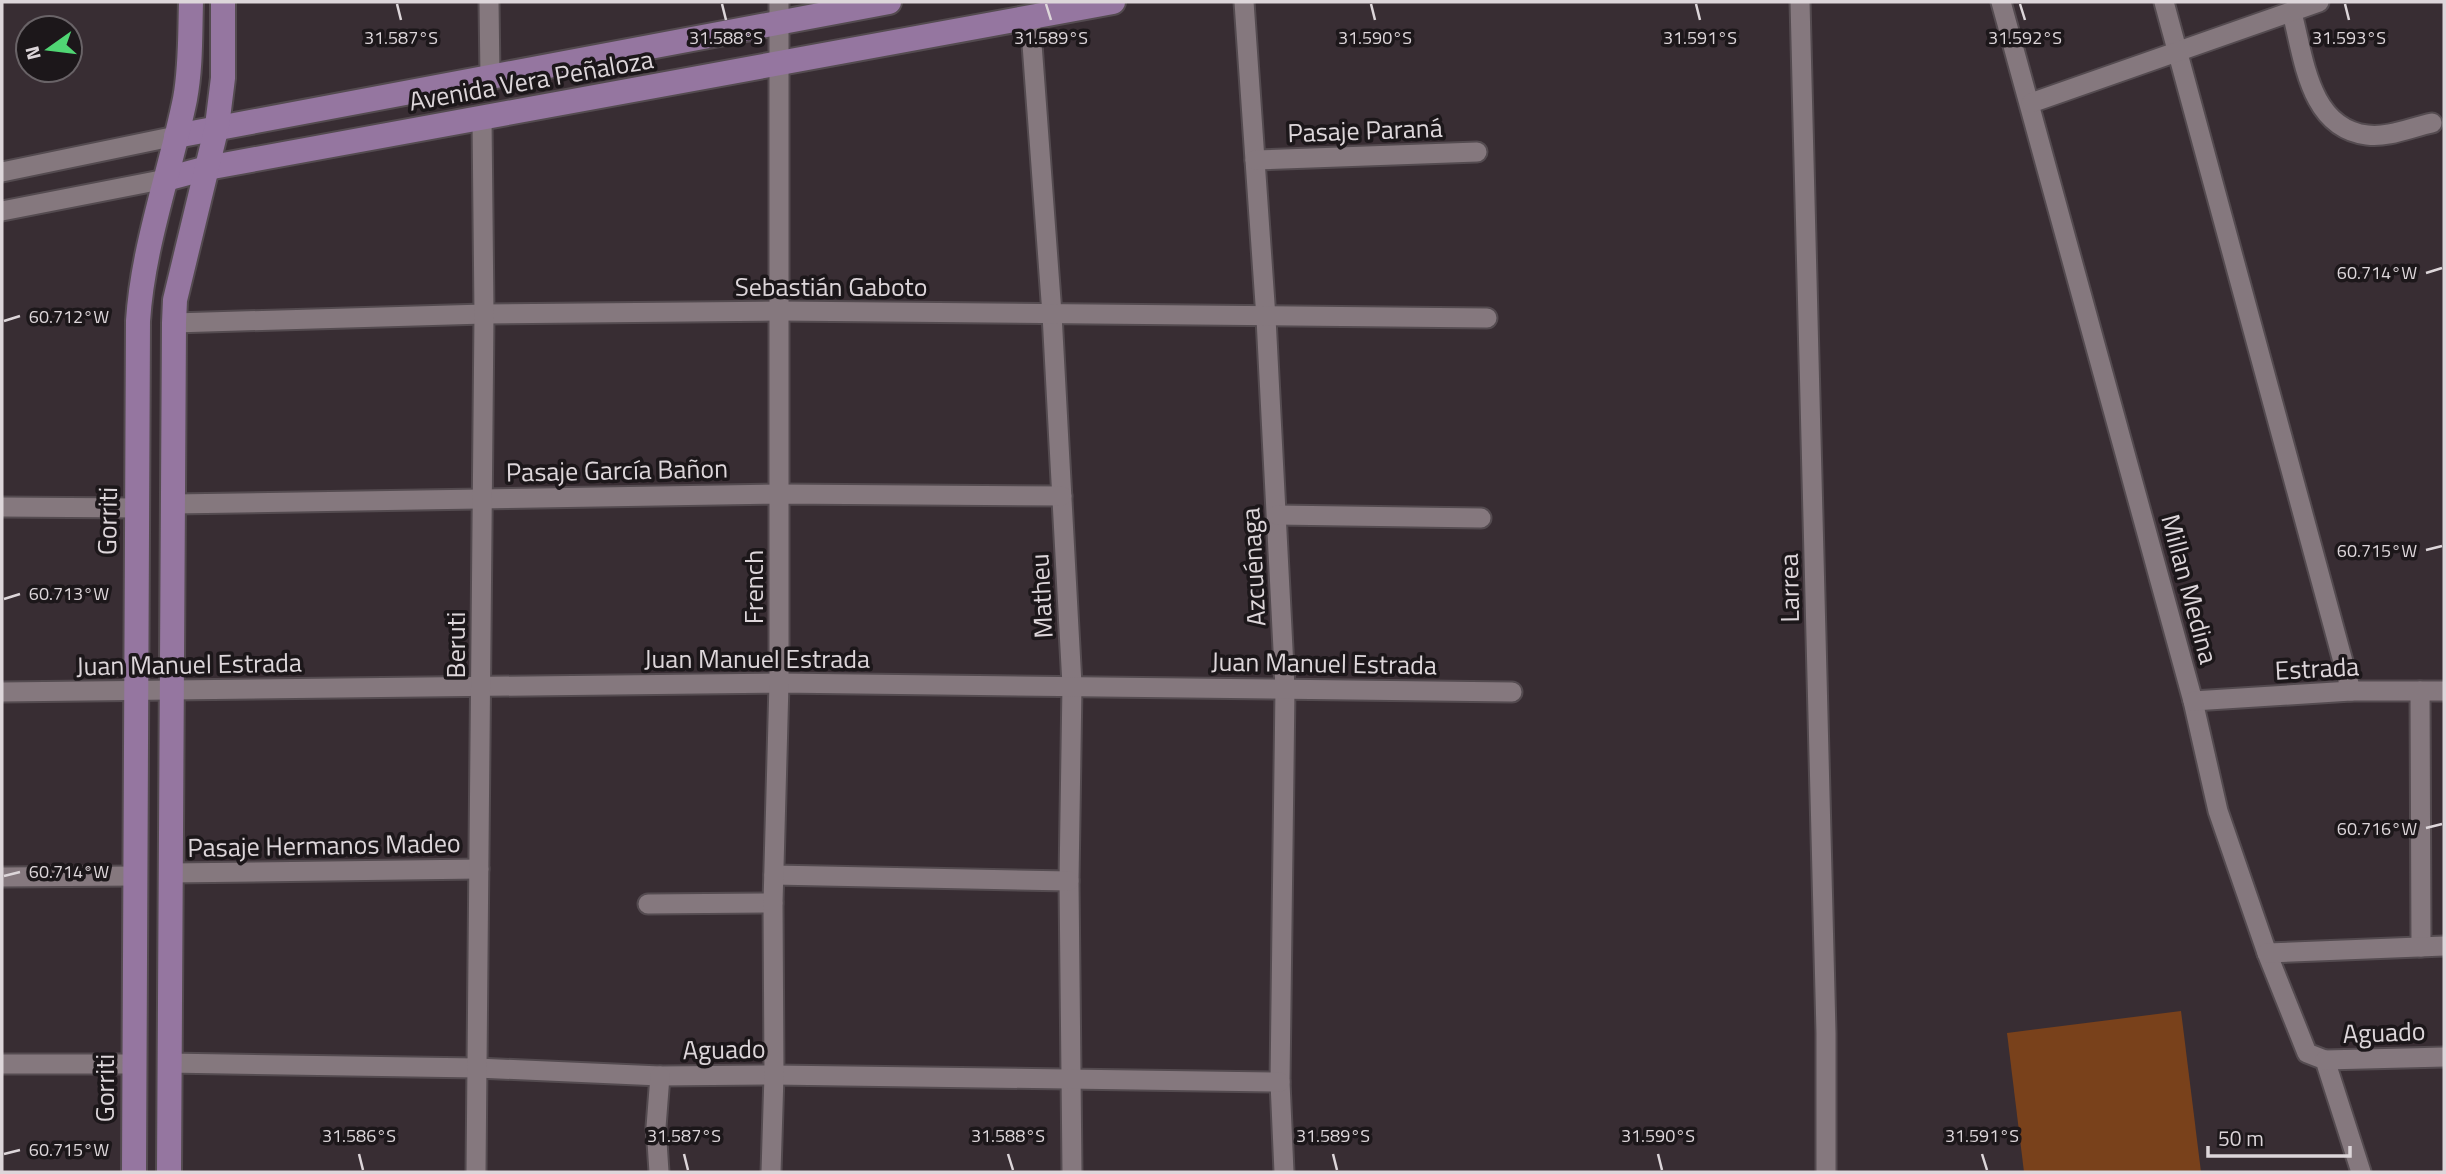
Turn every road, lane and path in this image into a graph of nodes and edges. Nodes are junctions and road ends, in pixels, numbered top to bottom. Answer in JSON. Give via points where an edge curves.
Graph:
{"nodes":[{"id":1,"x":191,"y":2,"type":"edge"},
{"id":2,"x":223,"y":2,"type":"edge"},
{"id":3,"x":489,"y":2,"type":"edge"},
{"id":4,"x":890,"y":2,"type":"edge"},
{"id":5,"x":1113,"y":2,"type":"edge"},
{"id":6,"x":1244,"y":2,"type":"edge"},
{"id":7,"x":1800,"y":2,"type":"edge"},
{"id":8,"x":2001,"y":2,"type":"edge"},
{"id":9,"x":2164,"y":2,"type":"edge"},
{"id":10,"x":2319,"y":2,"type":"edge"},
{"id":11,"x":778,"y":12,"type":"edge"},
{"id":12,"x":2292,"y":13,"type":"junction"},
{"id":13,"x":1030,"y":17,"type":"junction"},
{"id":14,"x":2178,"y":52,"type":"junction"},
{"id":15,"x":780,"y":65,"type":"junction"},
{"id":16,"x":490,"y":77,"type":"junction"},
{"id":17,"x":2031,"y":103,"type":"junction"},
{"id":18,"x":482,"y":119,"type":"junction"},
{"id":19,"x":2432,"y":122,"type":"dead end"},
{"id":20,"x":217,"y":126,"type":"junction"},
{"id":21,"x":176,"y":136,"type":"junction"},
{"id":22,"x":1477,"y":152,"type":"dead end"},
{"id":23,"x":1255,"y":160,"type":"junction"},
{"id":24,"x":207,"y":168,"type":"junction"},
{"id":25,"x":2,"y":172,"type":"edge"},
{"id":26,"x":166,"y":179,"type":"junction"},
{"id":27,"x":2,"y":211,"type":"edge"},
{"id":28,"x":779,"y":311,"type":"junction"},
{"id":29,"x":484,"y":314,"type":"junction"},
{"id":30,"x":1052,"y":314,"type":"junction"},
{"id":31,"x":1266,"y":318,"type":"junction"},
{"id":32,"x":1487,"y":318,"type":"dead end"},
{"id":33,"x":174,"y":323,"type":"junction"},
{"id":34,"x":779,"y":494,"type":"junction"},
{"id":35,"x":1062,"y":496,"type":"junction"},
{"id":36,"x":482,"y":498,"type":"junction"},
{"id":37,"x":173,"y":503,"type":"junction"},
{"id":38,"x":2,"y":507,"type":"edge"},
{"id":39,"x":137,"y":508,"type":"junction"},
{"id":40,"x":1277,"y":515,"type":"junction"},
{"id":41,"x":1481,"y":518,"type":"dead end"},
{"id":42,"x":779,"y":683,"type":"junction"},
{"id":43,"x":1072,"y":685,"type":"junction"},
{"id":44,"x":481,"y":686,"type":"junction"},
{"id":45,"x":1285,"y":688,"type":"junction"},
{"id":46,"x":171,"y":691,"type":"junction"},
{"id":47,"x":2351,"y":691,"type":"junction"},
{"id":48,"x":2420,"y":691,"type":"junction"},
{"id":49,"x":2444,"y":691,"type":"edge"},
{"id":50,"x":2,"y":692,"type":"edge"},
{"id":51,"x":135,"y":692,"type":"junction"},
{"id":52,"x":1512,"y":692,"type":"dead end"},
{"id":53,"x":2193,"y":701,"type":"junction"},
{"id":54,"x":479,"y":869,"type":"junction"},
{"id":55,"x":170,"y":873,"type":"junction"},
{"id":56,"x":774,"y":875,"type":"junction"},
{"id":57,"x":134,"y":876,"type":"junction"},
{"id":58,"x":2,"y":877,"type":"edge"},
{"id":59,"x":1069,"y":881,"type":"junction"},
{"id":60,"x":773,"y":903,"type":"junction"},
{"id":61,"x":648,"y":904,"type":"dead end"},
{"id":62,"x":2444,"y":946,"type":"edge"},
{"id":63,"x":2421,"y":947,"type":"junction"},
{"id":64,"x":2267,"y":953,"type":"junction"},
{"id":65,"x":2444,"y":1057,"type":"edge"},
{"id":66,"x":2325,"y":1060,"type":"junction"},
{"id":67,"x":168,"y":1062,"type":"junction"},
{"id":68,"x":2,"y":1063,"type":"edge"},
{"id":69,"x":134,"y":1064,"type":"junction"},
{"id":70,"x":477,"y":1068,"type":"junction"},
{"id":71,"x":774,"y":1074,"type":"junction"},
{"id":72,"x":660,"y":1076,"type":"junction"},
{"id":73,"x":1073,"y":1078,"type":"junction"},
{"id":74,"x":1280,"y":1082,"type":"junction"},
{"id":75,"x":134,"y":1172,"type":"edge"},
{"id":76,"x":169,"y":1172,"type":"edge"},
{"id":77,"x":476,"y":1172,"type":"edge"},
{"id":78,"x":659,"y":1172,"type":"edge"},
{"id":79,"x":771,"y":1172,"type":"edge"},
{"id":80,"x":1072,"y":1172,"type":"edge"},
{"id":81,"x":1284,"y":1172,"type":"edge"},
{"id":82,"x":1826,"y":1172,"type":"edge"},
{"id":83,"x":2361,"y":1172,"type":"edge"}],
"edges":[{"from":1,"to":21,"type":"main road","name":"Gorriti","via":[[190,66]]},
{"from":2,"to":20,"type":"main road","via":[[223,78]]},
{"from":3,"to":16,"type":"street"},
{"from":4,"to":11,"type":"main road","name":"Avenida Vera Peñaloza"},
{"from":5,"to":13,"type":"main road","name":"Avenida Vera Peñaloza"},
{"from":6,"to":23,"type":"street","name":"Azcuénaga"},
{"from":7,"to":82,"type":"street","name":"Larrea"},
{"from":8,"to":17,"type":"street","name":"Millan Medina"},
{"from":9,"to":14,"type":"street"},
{"from":10,"to":12,"type":"street"},
{"from":11,"to":15,"type":"street","name":"French"},
{"from":11,"to":16,"type":"main road","name":"Avenida Vera Peñaloza"},
{"from":12,"to":14,"type":"street"},
{"from":12,"to":19,"type":"street","via":[[2315,101],[2340,125],[2367,135]]},
{"from":13,"to":15,"type":"main road","name":"Avenida Vera Peñaloza"},
{"from":13,"to":30,"type":"street","name":"Matheu"},
{"from":14,"to":17,"type":"street"},
{"from":14,"to":47,"type":"street"},
{"from":15,"to":18,"type":"main road","name":"Avenida Vera Peñaloza"},
{"from":15,"to":28,"type":"street","name":"French"},
{"from":16,"to":20,"type":"main road","name":"Avenida Vera Peñaloza"},
{"from":17,"to":53,"type":"street","name":"Millan Medina"},
{"from":18,"to":24,"type":"main road","name":"Avenida Vera Peñaloza"},
{"from":18,"to":29,"type":"street","name":"Beruti"},
{"from":20,"to":21,"type":"main road","name":"Avenida Vera Peñaloza"},
{"from":20,"to":24,"type":"main road"},
{"from":21,"to":25,"type":"street"},
{"from":21,"to":26,"type":"main road","name":"Gorriti"},
{"from":22,"to":23,"type":"street","name":"Pasaje Paraná"},
{"from":23,"to":31,"type":"street","name":"Azcuénaga"},
{"from":24,"to":26,"type":"main road","name":"Avenida Vera Peñaloza"},
{"from":24,"to":33,"type":"main road","via":[[175,300]]},
{"from":26,"to":27,"type":"street"},
{"from":26,"to":39,"type":"main road","name":"Gorriti","via":[[141,281]]},
{"from":28,"to":29,"type":"street","name":"Sebastián Gaboto"},
{"from":28,"to":30,"type":"street","name":"Sebastián Gaboto"},
{"from":28,"to":34,"type":"street","name":"French"},
{"from":29,"to":33,"type":"street","name":"Sebastián Gaboto"},
{"from":29,"to":36,"type":"street","name":"Beruti"},
{"from":30,"to":31,"type":"street","name":"Sebastián Gaboto"},
{"from":30,"to":35,"type":"street","name":"Matheu"},
{"from":31,"to":32,"type":"street","name":"Sebastián Gaboto"},
{"from":31,"to":40,"type":"street","name":"Azcuénaga"},
{"from":33,"to":37,"type":"main road"},
{"from":34,"to":35,"type":"street","name":"Pasaje García Bañon"},
{"from":34,"to":36,"type":"street","name":"Pasaje García Bañon"},
{"from":34,"to":42,"type":"street","name":"French"},
{"from":35,"to":43,"type":"street","name":"Matheu"},
{"from":36,"to":37,"type":"street","name":"Pasaje García Bañon"},
{"from":36,"to":44,"type":"street","name":"Beruti"},
{"from":37,"to":46,"type":"main road"},
{"from":38,"to":39,"type":"street"},
{"from":39,"to":51,"type":"main road","name":"Gorriti"},
{"from":40,"to":41,"type":"street"},
{"from":40,"to":45,"type":"street","name":"Azcuénaga"},
{"from":42,"to":43,"type":"street","name":"Juan Manuel Estrada"},
{"from":42,"to":44,"type":"street","name":"Juan Manuel Estrada"},
{"from":42,"to":56,"type":"street","name":"French"},
{"from":43,"to":45,"type":"street","name":"Juan Manuel Estrada"},
{"from":43,"to":59,"type":"street","name":"Matheu"},
{"from":44,"to":46,"type":"street","name":"Juan Manuel Estrada"},
{"from":44,"to":54,"type":"street","name":"Beruti"},
{"from":45,"to":52,"type":"street","name":"Juan Manuel Estrada"},
{"from":45,"to":74,"type":"street","name":"Azcuénaga"},
{"from":46,"to":51,"type":"street","name":"Juan Manuel Estrada"},
{"from":46,"to":55,"type":"main road"},
{"from":47,"to":48,"type":"street","name":"Estrada"},
{"from":47,"to":53,"type":"street","name":"Estrada"},
{"from":48,"to":49,"type":"street","name":"Estrada"},
{"from":48,"to":63,"type":"street"},
{"from":50,"to":51,"type":"street","name":"Juan Manuel Estrada"},
{"from":51,"to":57,"type":"main road","name":"Gorriti"},
{"from":53,"to":64,"type":"street","name":"Millan Medina","via":[[2218,811]]},
{"from":54,"to":55,"type":"street","name":"Pasaje Hermanos Madeo"},
{"from":54,"to":70,"type":"street","name":"Beruti"},
{"from":55,"to":67,"type":"main road"},
{"from":56,"to":59,"type":"street"},
{"from":56,"to":60,"type":"street","name":"French"},
{"from":57,"to":58,"type":"street"},
{"from":57,"to":69,"type":"main road","name":"Gorriti"},
{"from":59,"to":73,"type":"street","name":"Matheu"},
{"from":60,"to":61,"type":"street"},
{"from":60,"to":71,"type":"street","name":"French"},
{"from":62,"to":63,"type":"street"},
{"from":63,"to":64,"type":"street"},
{"from":64,"to":66,"type":"street","name":"Millan Medina","via":[[2307,1053]]},
{"from":65,"to":66,"type":"street","name":"Aguado"},
{"from":66,"to":83,"type":"street"},
{"from":67,"to":70,"type":"street","name":"Aguado"},
{"from":67,"to":76,"type":"main road"},
{"from":68,"to":69,"type":"street"},
{"from":69,"to":75,"type":"main road","name":"Gorriti"},
{"from":70,"to":72,"type":"street","name":"Aguado"},
{"from":70,"to":77,"type":"street","name":"Beruti"},
{"from":71,"to":72,"type":"street","name":"Aguado"},
{"from":71,"to":73,"type":"street","name":"Aguado"},
{"from":71,"to":79,"type":"street","name":"French"},
{"from":72,"to":78,"type":"street"},
{"from":73,"to":74,"type":"street","name":"Aguado"},
{"from":73,"to":80,"type":"street","name":"Matheu"},
{"from":74,"to":81,"type":"street","name":"Azcuénaga"}]}
